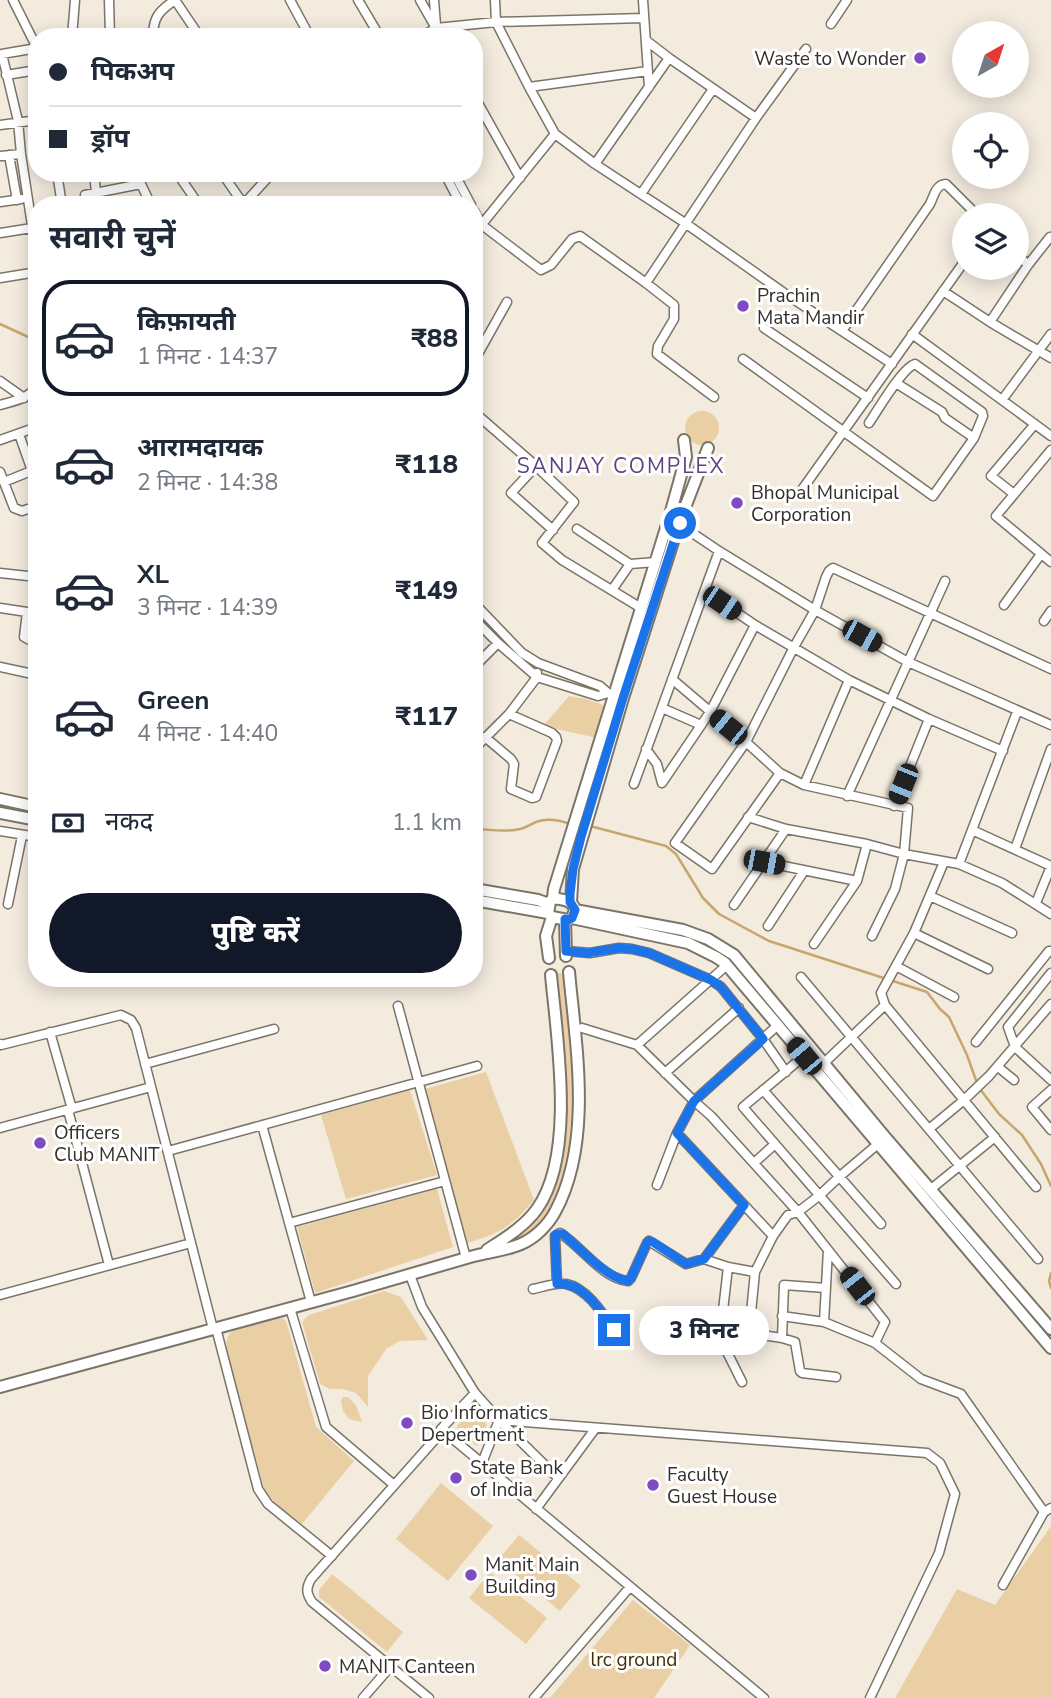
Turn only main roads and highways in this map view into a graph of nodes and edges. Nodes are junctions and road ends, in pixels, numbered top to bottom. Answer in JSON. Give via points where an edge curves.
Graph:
{"nodes":[{"id":1,"x":684,"y":440,"type":"dead end"},
{"id":2,"x":708,"y":449,"type":"dead end"},
{"id":3,"x":675,"y":520,"type":"junction"},
{"id":4,"x":615,"y":696,"type":"junction"},
{"id":5,"x":0,"y":799,"type":"edge"},
{"id":6,"x":28,"y":805,"type":"edge"},
{"id":7,"x":0,"y":813,"type":"edge"},
{"id":8,"x":28,"y":818,"type":"edge"},
{"id":9,"x":576,"y":836,"type":"junction"},
{"id":10,"x":483,"y":891,"type":"edge"},
{"id":11,"x":483,"y":901,"type":"edge"},
{"id":12,"x":551,"y":908,"type":"junction"},
{"id":13,"x":571,"y":912,"type":"junction"},
{"id":14,"x":566,"y":954,"type":"road end"},
{"id":15,"x":549,"y":958,"type":"dead end"},
{"id":16,"x":569,"y":972,"type":"dead end"},
{"id":17,"x":551,"y":975,"type":"dead end"},
{"id":18,"x":482,"y":1253,"type":"junction"},
{"id":19,"x":1051,"y":1329,"type":"edge"},
{"id":20,"x":1051,"y":1348,"type":"edge"},
{"id":21,"x":0,"y":1387,"type":"edge"}],
"edges":[{"from":1,"to":3,"type":"main road","via":[[686,457]]},
{"from":2,"to":3,"type":"main road"},
{"from":3,"to":4,"type":"main road"},
{"from":3,"to":4,"type":"main road","via":[[656,562]]},
{"from":4,"to":9,"type":"main road"},
{"from":5,"to":6,"type":"main road"},
{"from":7,"to":8,"type":"main road"},
{"from":9,"to":12,"type":"main road","via":[[554,888]]},
{"from":9,"to":13,"type":"main road"},
{"from":10,"to":12,"type":"main road","via":[[538,900]]},
{"from":11,"to":12,"type":"main road"},
{"from":12,"to":13,"type":"main road"},
{"from":12,"to":13,"type":"main road","via":[[565,900]]},
{"from":12,"to":15,"type":"main road","via":[[546,936]]},
{"from":13,"to":14,"type":"main road"},
{"from":13,"to":19,"type":"main road","via":[[683,930],[734,955]]},
{"from":13,"to":20,"type":"main road","via":[[688,943],[727,965]]},
{"from":16,"to":18,"type":"main road","via":[[579,1084],[576,1152],[566,1185],[555,1213],[539,1232],[522,1243]]},
{"from":17,"to":18,"type":"main road","via":[[562,1092],[558,1154],[538,1207],[524,1224]]},
{"from":18,"to":21,"type":"main road"}]}
